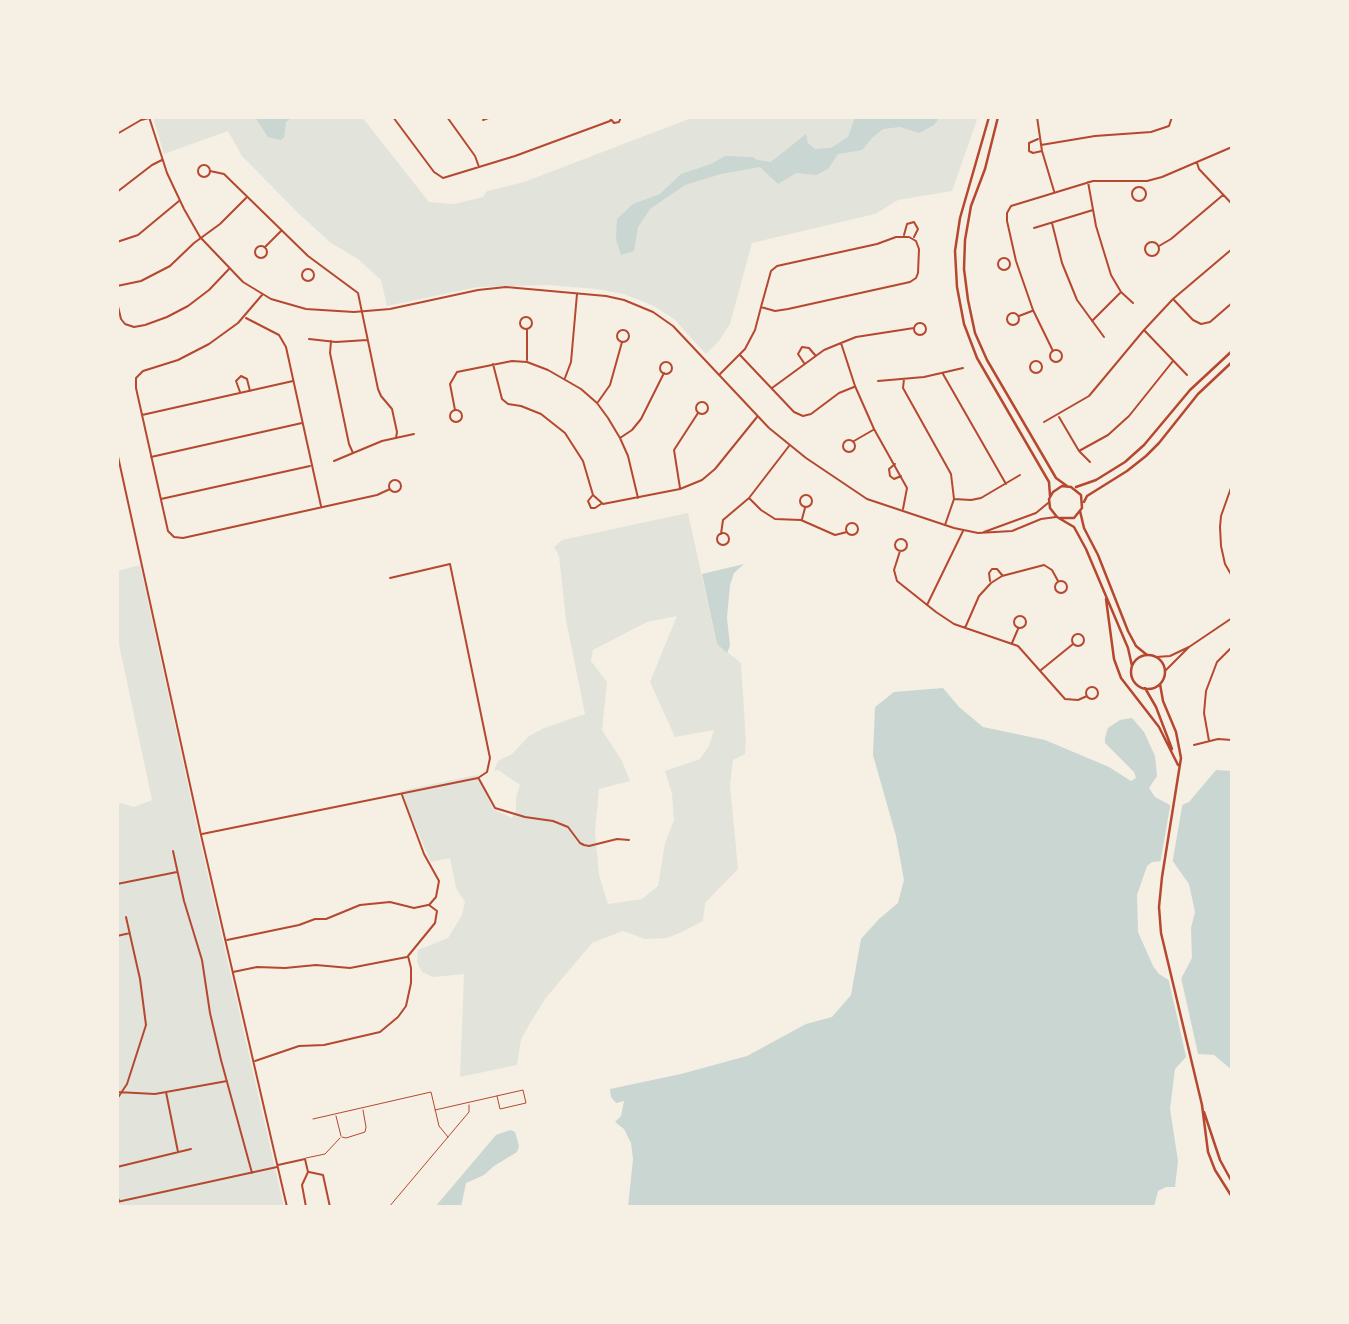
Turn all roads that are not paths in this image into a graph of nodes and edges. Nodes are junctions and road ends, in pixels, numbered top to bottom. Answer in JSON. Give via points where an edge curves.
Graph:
{"nodes":[{"id":1,"x":149,"y":117,"type":"edge"},
{"id":2,"x":393,"y":117,"type":"edge"},
{"id":3,"x":447,"y":117,"type":"edge"},
{"id":4,"x":491,"y":117,"type":"edge"},
{"id":5,"x":621,"y":117,"type":"edge"},
{"id":6,"x":989,"y":117,"type":"edge"},
{"id":7,"x":998,"y":117,"type":"edge"},
{"id":8,"x":1037,"y":117,"type":"edge"},
{"id":9,"x":1172,"y":117,"type":"edge"},
{"id":10,"x":609,"y":119,"type":"edge"},
{"id":11,"x":483,"y":120,"type":"dead end"},
{"id":12,"x":117,"y":134,"type":"edge"},
{"id":13,"x":1039,"y":139,"type":"junction"},
{"id":14,"x":1041,"y":145,"type":"junction"},
{"id":15,"x":1232,"y":147,"type":"edge"},
{"id":16,"x":1042,"y":151,"type":"junction"},
{"id":17,"x":163,"y":160,"type":"junction"},
{"id":18,"x":1197,"y":163,"type":"junction"},
{"id":19,"x":480,"y":168,"type":"junction"},
{"id":20,"x":210,"y":171,"type":"dead end"},
{"id":21,"x":1139,"y":181,"type":"junction"},
{"id":22,"x":1088,"y":182,"type":"junction"},
{"id":23,"x":1139,"y":187,"type":"junction"},
{"id":24,"x":117,"y":192,"type":"edge"},
{"id":25,"x":1054,"y":192,"type":"junction"},
{"id":26,"x":1223,"y":195,"type":"junction"},
{"id":27,"x":246,"y":197,"type":"junction"},
{"id":28,"x":180,"y":201,"type":"junction"},
{"id":29,"x":1232,"y":204,"type":"edge"},
{"id":30,"x":1093,"y":210,"type":"junction"},
{"id":31,"x":1052,"y":223,"type":"junction"},
{"id":32,"x":1034,"y":228,"type":"dead end"},
{"id":33,"x":281,"y":231,"type":"junction"},
{"id":34,"x":904,"y":236,"type":"junction"},
{"id":35,"x":201,"y":237,"type":"junction"},
{"id":36,"x":913,"y":238,"type":"junction"},
{"id":37,"x":117,"y":242,"type":"edge"},
{"id":38,"x":1159,"y":246,"type":"dead end"},
{"id":39,"x":265,"y":247,"type":"dead end"},
{"id":40,"x":1232,"y":249,"type":"edge"},
{"id":41,"x":1016,"y":261,"type":"junction"},
{"id":42,"x":318,"y":263,"type":"junction"},
{"id":43,"x":1010,"y":263,"type":"dead end"},
{"id":44,"x":229,"y":269,"type":"junction"},
{"id":45,"x":312,"y":271,"type":"dead end"},
{"id":46,"x":117,"y":286,"type":"edge"},
{"id":47,"x":1121,"y":292,"type":"junction"},
{"id":48,"x":578,"y":293,"type":"junction"},
{"id":49,"x":262,"y":294,"type":"junction"},
{"id":50,"x":1173,"y":299,"type":"junction"},
{"id":51,"x":117,"y":302,"type":"edge"},
{"id":52,"x":1133,"y":303,"type":"dead end"},
{"id":53,"x":1232,"y":303,"type":"edge"},
{"id":54,"x":761,"y":307,"type":"junction"},
{"id":55,"x":1033,"y":310,"type":"junction"},
{"id":56,"x":362,"y":312,"type":"junction"},
{"id":57,"x":244,"y":316,"type":"junction"},
{"id":58,"x":1019,"y":316,"type":"dead end"},
{"id":59,"x":1091,"y":322,"type":"junction"},
{"id":60,"x":914,"y":328,"type":"dead end"},
{"id":61,"x":527,"y":329,"type":"dead end"},
{"id":62,"x":1144,"y":330,"type":"junction"},
{"id":63,"x":1104,"y":337,"type":"dead end"},
{"id":64,"x":309,"y":340,"type":"dead end"},
{"id":65,"x":368,"y":340,"type":"junction"},
{"id":66,"x":331,"y":341,"type":"junction"},
{"id":67,"x":622,"y":342,"type":"dead end"},
{"id":68,"x":841,"y":343,"type":"junction"},
{"id":69,"x":1053,"y":351,"type":"dead end"},
{"id":70,"x":1232,"y":351,"type":"edge"},
{"id":71,"x":740,"y":355,"type":"junction"},
{"id":72,"x":816,"y":356,"type":"junction"},
{"id":73,"x":1173,"y":361,"type":"junction"},
{"id":74,"x":527,"y":362,"type":"junction"},
{"id":75,"x":1232,"y":362,"type":"edge"},
{"id":76,"x":804,"y":363,"type":"junction"},
{"id":77,"x":493,"y":364,"type":"junction"},
{"id":78,"x":963,"y":368,"type":"dead end"},
{"id":79,"x":664,"y":373,"type":"dead end"},
{"id":80,"x":943,"y":374,"type":"junction"},
{"id":81,"x":1187,"y":374,"type":"dead end"},
{"id":82,"x":719,"y":375,"type":"junction"},
{"id":83,"x":565,"y":378,"type":"junction"},
{"id":84,"x":904,"y":379,"type":"junction"},
{"id":85,"x":294,"y":381,"type":"junction"},
{"id":86,"x":878,"y":381,"type":"dead end"},
{"id":87,"x":855,"y":386,"type":"junction"},
{"id":88,"x":772,"y":387,"type":"junction"},
{"id":89,"x":250,"y":391,"type":"junction"},
{"id":90,"x":240,"y":393,"type":"junction"},
{"id":91,"x":597,"y":403,"type":"junction"},
{"id":92,"x":455,"y":410,"type":"dead end"},
{"id":93,"x":698,"y":413,"type":"dead end"},
{"id":94,"x":142,"y":415,"type":"junction"},
{"id":95,"x":1058,"y":415,"type":"junction"},
{"id":96,"x":757,"y":417,"type":"junction"},
{"id":97,"x":1044,"y":422,"type":"dead end"},
{"id":98,"x":303,"y":423,"type":"junction"},
{"id":99,"x":874,"y":429,"type":"junction"},
{"id":100,"x":414,"y":434,"type":"dead end"},
{"id":101,"x":396,"y":438,"type":"junction"},
{"id":102,"x":621,"y":438,"type":"junction"},
{"id":103,"x":854,"y":441,"type":"dead end"},
{"id":104,"x":789,"y":446,"type":"junction"},
{"id":105,"x":1079,"y":451,"type":"junction"},
{"id":106,"x":117,"y":452,"type":"edge"},
{"id":107,"x":353,"y":453,"type":"junction"},
{"id":108,"x":151,"y":457,"type":"junction"},
{"id":109,"x":334,"y":461,"type":"dead end"},
{"id":110,"x":1090,"y":462,"type":"dead end"},
{"id":111,"x":895,"y":464,"type":"junction"},
{"id":112,"x":312,"y":465,"type":"junction"},
{"id":113,"x":117,"y":471,"type":"edge"},
{"id":114,"x":121,"y":471,"type":"junction"},
{"id":115,"x":1020,"y":475,"type":"dead end"},
{"id":116,"x":902,"y":476,"type":"junction"},
{"id":117,"x":1006,"y":484,"type":"junction"},
{"id":118,"x":1232,"y":485,"type":"edge"},
{"id":119,"x":1067,"y":486,"type":"junction"},
{"id":120,"x":1074,"y":488,"type":"junction"},
{"id":121,"x":390,"y":489,"type":"dead end"},
{"id":122,"x":680,"y":489,"type":"junction"},
{"id":123,"x":593,"y":495,"type":"junction"},
{"id":124,"x":1050,"y":496,"type":"junction"},
{"id":125,"x":638,"y":498,"type":"junction"},
{"id":126,"x":749,"y":498,"type":"junction"},
{"id":127,"x":160,"y":499,"type":"junction"},
{"id":128,"x":954,"y":499,"type":"junction"},
{"id":129,"x":1049,"y":502,"type":"junction"},
{"id":130,"x":602,"y":503,"type":"junction"},
{"id":131,"x":1082,"y":505,"type":"junction"},
{"id":132,"x":805,"y":507,"type":"dead end"},
{"id":133,"x":321,"y":508,"type":"junction"},
{"id":134,"x":903,"y":510,"type":"junction"},
{"id":135,"x":1080,"y":511,"type":"junction"},
{"id":136,"x":1058,"y":518,"type":"junction"},
{"id":137,"x":802,"y":520,"type":"junction"},
{"id":138,"x":945,"y":525,"type":"junction"},
{"id":139,"x":963,"y":531,"type":"junction"},
{"id":140,"x":847,"y":532,"type":"dead end"},
{"id":141,"x":978,"y":533,"type":"junction"},
{"id":142,"x":721,"y":534,"type":"dead end"},
{"id":143,"x":900,"y":551,"type":"dead end"},
{"id":144,"x":1003,"y":576,"type":"junction"},
{"id":145,"x":1232,"y":576,"type":"edge"},
{"id":146,"x":390,"y":578,"type":"dead end"},
{"id":147,"x":1058,"y":581,"type":"dead end"},
{"id":148,"x":991,"y":583,"type":"junction"},
{"id":149,"x":1105,"y":594,"type":"junction"},
{"id":150,"x":927,"y":605,"type":"junction"},
{"id":151,"x":1232,"y":618,"type":"edge"},
{"id":152,"x":965,"y":628,"type":"junction"},
{"id":153,"x":1018,"y":628,"type":"dead end"},
{"id":154,"x":1012,"y":643,"type":"junction"},
{"id":155,"x":1073,"y":644,"type":"dead end"},
{"id":156,"x":1189,"y":647,"type":"junction"},
{"id":157,"x":1232,"y":647,"type":"edge"},
{"id":158,"x":1147,"y":655,"type":"junction"},
{"id":159,"x":1156,"y":657,"type":"junction"},
{"id":160,"x":1132,"y":666,"type":"junction"},
{"id":161,"x":1040,"y":671,"type":"junction"},
{"id":162,"x":1165,"y":671,"type":"junction"},
{"id":163,"x":1160,"y":684,"type":"junction"},
{"id":164,"x":1145,"y":688,"type":"junction"},
{"id":165,"x":1087,"y":696,"type":"dead end"},
{"id":166,"x":1232,"y":740,"type":"edge"},
{"id":167,"x":1209,"y":741,"type":"junction"},
{"id":168,"x":1194,"y":745,"type":"dead end"},
{"id":169,"x":1175,"y":756,"type":"junction"},
{"id":170,"x":1180,"y":769,"type":"junction"},
{"id":171,"x":478,"y":778,"type":"junction"},
{"id":172,"x":401,"y":794,"type":"junction"},
{"id":173,"x":201,"y":835,"type":"junction"},
{"id":174,"x":629,"y":840,"type":"dead end"},
{"id":175,"x":173,"y":850,"type":"dead end"},
{"id":176,"x":178,"y":872,"type":"junction"},
{"id":177,"x":117,"y":884,"type":"edge"},
{"id":178,"x":429,"y":905,"type":"junction"},
{"id":179,"x":126,"y":917,"type":"dead end"},
{"id":180,"x":130,"y":933,"type":"junction"},
{"id":181,"x":117,"y":936,"type":"edge"},
{"id":182,"x":225,"y":941,"type":"junction"},
{"id":183,"x":408,"y":956,"type":"junction"},
{"id":184,"x":232,"y":972,"type":"junction"},
{"id":185,"x":253,"y":1062,"type":"junction"},
{"id":186,"x":228,"y":1080,"type":"junction"},
{"id":187,"x":118,"y":1092,"type":"edge"},
{"id":188,"x":166,"y":1092,"type":"junction"},
{"id":189,"x":496,"y":1096,"type":"junction"},
{"id":190,"x":117,"y":1099,"type":"edge"},
{"id":191,"x":468,"y":1102,"type":"junction"},
{"id":192,"x":1202,"y":1105,"type":"junction"},
{"id":193,"x":362,"y":1108,"type":"junction"},
{"id":194,"x":435,"y":1110,"type":"junction"},
{"id":195,"x":335,"y":1114,"type":"junction"},
{"id":196,"x":313,"y":1119,"type":"dead end"},
{"id":197,"x":342,"y":1136,"type":"junction"},
{"id":198,"x":448,"y":1137,"type":"junction"},
{"id":199,"x":191,"y":1150,"type":"dead end"},
{"id":200,"x":179,"y":1153,"type":"junction"},
{"id":201,"x":305,"y":1159,"type":"junction"},
{"id":202,"x":278,"y":1166,"type":"junction"},
{"id":203,"x":117,"y":1167,"type":"edge"},
{"id":204,"x":308,"y":1172,"type":"junction"},
{"id":205,"x":252,"y":1173,"type":"junction"},
{"id":206,"x":1232,"y":1182,"type":"edge"},
{"id":207,"x":117,"y":1195,"type":"edge"},
{"id":208,"x":1232,"y":1197,"type":"edge"},
{"id":209,"x":118,"y":1202,"type":"edge"},
{"id":210,"x":287,"y":1207,"type":"edge"},
{"id":211,"x":306,"y":1207,"type":"edge"},
{"id":212,"x":330,"y":1207,"type":"edge"},
{"id":213,"x":389,"y":1207,"type":"edge"}],
"edges":[{"from":1,"to":12,"type":"street"},
{"from":1,"to":17,"type":"street"},
{"from":2,"to":19,"type":"street","via":[[438,176],[453,177]]},
{"from":3,"to":19,"type":"street"},
{"from":4,"to":11,"type":"street"},
{"from":5,"to":10,"type":"street","via":[[618,123]]},
{"from":6,"to":124,"type":"main road","via":[[960,218],[955,251],[957,287],[977,358],[1049,482]]},
{"from":7,"to":119,"type":"main road","via":[[965,240],[968,300],[987,360],[1056,478]]},
{"from":8,"to":13,"type":"street"},
{"from":9,"to":14,"type":"street","via":[[1169,126],[1152,132]]},
{"from":10,"to":19,"type":"street"},
{"from":13,"to":14,"type":"street"},
{"from":13,"to":16,"type":"street","via":[[1029,143],[1029,151]]},
{"from":14,"to":16,"type":"street"},
{"from":15,"to":18,"type":"street"},
{"from":16,"to":25,"type":"street"},
{"from":17,"to":24,"type":"street"},
{"from":17,"to":28,"type":"street"},
{"from":18,"to":21,"type":"street"},
{"from":18,"to":26,"type":"street"},
{"from":20,"to":27,"type":"street","via":[[224,174]]},
{"from":21,"to":22,"type":"street"},
{"from":21,"to":23,"type":"street"},
{"from":22,"to":25,"type":"street"},
{"from":22,"to":30,"type":"street"},
{"from":23,"to":23,"type":"street","via":[[1132,193],[1139,201],[1146,195]]},
{"from":25,"to":41,"type":"street","via":[[1013,204],[1008,210]]},
{"from":26,"to":29,"type":"street"},
{"from":26,"to":38,"type":"street"},
{"from":27,"to":33,"type":"street"},
{"from":27,"to":35,"type":"street"},
{"from":28,"to":35,"type":"street"},
{"from":28,"to":37,"type":"street","via":[[138,235]]},
{"from":30,"to":31,"type":"street"},
{"from":30,"to":47,"type":"street","via":[[1111,275]]},
{"from":31,"to":32,"type":"street"},
{"from":31,"to":59,"type":"street","via":[[1062,263]]},
{"from":33,"to":39,"type":"street"},
{"from":33,"to":42,"type":"street"},
{"from":34,"to":36,"type":"street"},
{"from":34,"to":36,"type":"street","via":[[907,224],[914,222],[918,229]]},
{"from":34,"to":54,"type":"street","via":[[777,266],[771,271]]},
{"from":35,"to":44,"type":"street"},
{"from":35,"to":46,"type":"street","via":[[161,271]]},
{"from":36,"to":54,"type":"street","via":[[919,249],[918,273],[910,282],[788,309]]},
{"from":40,"to":50,"type":"street"},
{"from":41,"to":43,"type":"street"},
{"from":41,"to":55,"type":"street"},
{"from":42,"to":45,"type":"street"},
{"from":42,"to":56,"type":"street","via":[[356,290]]},
{"from":44,"to":49,"type":"street"},
{"from":44,"to":51,"type":"street","via":[[188,306],[145,325],[125,324]]},
{"from":47,"to":52,"type":"street"},
{"from":47,"to":59,"type":"street"},
{"from":48,"to":56,"type":"street","via":[[492,288]]},
{"from":48,"to":82,"type":"street","via":[[624,300],[653,312],[681,333]]},
{"from":48,"to":83,"type":"street","via":[[571,362]]},
{"from":49,"to":56,"type":"street","via":[[306,309]]},
{"from":49,"to":57,"type":"street"},
{"from":50,"to":53,"type":"street","via":[[1200,324],[1210,322]]},
{"from":50,"to":62,"type":"street"},
{"from":54,"to":71,"type":"street","via":[[755,330]]},
{"from":55,"to":58,"type":"street"},
{"from":55,"to":69,"type":"street"},
{"from":56,"to":65,"type":"street"},
{"from":57,"to":85,"type":"street","via":[[282,339]]},
{"from":57,"to":94,"type":"street","via":[[199,350],[140,373],[136,385]]},
{"from":59,"to":63,"type":"street"},
{"from":60,"to":68,"type":"street"},
{"from":61,"to":74,"type":"street"},
{"from":62,"to":73,"type":"street"},
{"from":62,"to":95,"type":"street","via":[[1090,396]]},
{"from":64,"to":66,"type":"street"},
{"from":65,"to":66,"type":"street"},
{"from":65,"to":101,"type":"street","via":[[379,393],[393,413]]},
{"from":66,"to":107,"type":"street"},
{"from":67,"to":91,"type":"street","via":[[610,385]]},
{"from":68,"to":72,"type":"street"},
{"from":68,"to":87,"type":"street"},
{"from":70,"to":120,"type":"main road","via":[[1125,462]]},
{"from":71,"to":82,"type":"street"},
{"from":71,"to":88,"type":"street"},
{"from":72,"to":76,"type":"street"},
{"from":72,"to":76,"type":"street","via":[[802,347],[798,354]]},
{"from":73,"to":81,"type":"street"},
{"from":73,"to":105,"type":"street","via":[[1129,416],[1108,435]]},
{"from":74,"to":77,"type":"street"},
{"from":74,"to":83,"type":"street"},
{"from":75,"to":131,"type":"main road","via":[[1146,456],[1087,496]]},
{"from":76,"to":88,"type":"street"},
{"from":77,"to":92,"type":"street","via":[[453,376],[450,387]]},
{"from":77,"to":123,"type":"street","via":[[504,401],[541,414],[569,439],[586,468]]},
{"from":78,"to":80,"type":"street"},
{"from":79,"to":102,"type":"street","via":[[641,419]]},
{"from":80,"to":84,"type":"street"},
{"from":80,"to":117,"type":"street"},
{"from":82,"to":96,"type":"street"},
{"from":83,"to":91,"type":"street"},
{"from":84,"to":86,"type":"street"},
{"from":84,"to":128,"type":"street","via":[[903,388],[951,474]]},
{"from":85,"to":89,"type":"street"},
{"from":85,"to":98,"type":"street"},
{"from":87,"to":88,"type":"street","via":[[803,416]]},
{"from":87,"to":99,"type":"street"},
{"from":89,"to":90,"type":"street"},
{"from":89,"to":90,"type":"street","via":[[247,379],[241,376],[236,381]]},
{"from":90,"to":94,"type":"street"},
{"from":91,"to":102,"type":"street"},
{"from":93,"to":122,"type":"street","via":[[674,450]]},
{"from":94,"to":108,"type":"street"},
{"from":95,"to":97,"type":"street"},
{"from":95,"to":105,"type":"street"},
{"from":96,"to":104,"type":"street"},
{"from":96,"to":122,"type":"street","via":[[711,473]]},
{"from":98,"to":108,"type":"street"},
{"from":98,"to":112,"type":"street"},
{"from":99,"to":103,"type":"street"},
{"from":99,"to":111,"type":"street"},
{"from":100,"to":101,"type":"street"},
{"from":101,"to":107,"type":"street"},
{"from":102,"to":125,"type":"street"},
{"from":104,"to":126,"type":"street"},
{"from":104,"to":134,"type":"street","via":[[867,499]]},
{"from":105,"to":110,"type":"street"},
{"from":106,"to":114,"type":"street"},
{"from":107,"to":109,"type":"street"},
{"from":108,"to":127,"type":"street"},
{"from":111,"to":116,"type":"street"},
{"from":111,"to":116,"type":"street","via":[[889,469],[890,476]]},
{"from":112,"to":127,"type":"street"},
{"from":112,"to":133,"type":"street"},
{"from":113,"to":114,"type":"street"},
{"from":114,"to":173,"type":"street"},
{"from":115,"to":117,"type":"street"},
{"from":116,"to":134,"type":"street","via":[[907,488]]},
{"from":117,"to":128,"type":"street","via":[[976,500]]},
{"from":118,"to":145,"type":"street","via":[[1220,527],[1225,564]]},
{"from":119,"to":120,"type":"main road"},
{"from":119,"to":124,"type":"main road"},
{"from":120,"to":131,"type":"main road"},
{"from":121,"to":133,"type":"street"},
{"from":122,"to":125,"type":"street"},
{"from":123,"to":130,"type":"street"},
{"from":123,"to":130,"type":"street","via":[[588,501],[591,508]]},
{"from":124,"to":129,"type":"main road"},
{"from":125,"to":130,"type":"street"},
{"from":126,"to":137,"type":"street","via":[[768,516]]},
{"from":126,"to":142,"type":"street","via":[[723,520]]},
{"from":127,"to":133,"type":"street","via":[[168,531],[180,538]]},
{"from":128,"to":138,"type":"street"},
{"from":129,"to":136,"type":"main road"},
{"from":129,"to":141,"type":"street","via":[[1027,517]]},
{"from":131,"to":135,"type":"main road"},
{"from":132,"to":137,"type":"street"},
{"from":134,"to":138,"type":"street"},
{"from":135,"to":136,"type":"main road","via":[[1074,518]]},
{"from":135,"to":158,"type":"main road","via":[[1128,631]]},
{"from":136,"to":141,"type":"street","via":[[1041,519],[1012,531]]},
{"from":136,"to":149,"type":"main road","via":[[1069,522],[1079,535]]},
{"from":137,"to":140,"type":"street","via":[[835,536]]},
{"from":138,"to":139,"type":"street"},
{"from":139,"to":141,"type":"street"},
{"from":139,"to":150,"type":"street"},
{"from":143,"to":150,"type":"street","via":[[894,570],[897,581]]},
{"from":144,"to":147,"type":"street","via":[[1044,565]]},
{"from":144,"to":148,"type":"street"},
{"from":144,"to":148,"type":"street","via":[[992,569]]},
{"from":146,"to":171,"type":"street","via":[[450,564],[490,758],[487,772]]},
{"from":148,"to":152,"type":"street","via":[[979,596]]},
{"from":149,"to":160,"type":"main road"},
{"from":149,"to":169,"type":"main road","via":[[1121,678]]},
{"from":150,"to":152,"type":"street"},
{"from":151,"to":156,"type":"street"},
{"from":152,"to":154,"type":"street"},
{"from":153,"to":154,"type":"street"},
{"from":154,"to":161,"type":"street","via":[[1022,648]]},
{"from":155,"to":161,"type":"street"},
{"from":156,"to":159,"type":"street"},
{"from":156,"to":162,"type":"street"},
{"from":157,"to":167,"type":"street","via":[[1217,662],[1206,691]]},
{"from":158,"to":159,"type":"main road"},
{"from":158,"to":160,"type":"main road"},
{"from":159,"to":162,"type":"main road"},
{"from":160,"to":164,"type":"main road","via":[[1132,679]]},
{"from":161,"to":165,"type":"street","via":[[1065,699]]},
{"from":162,"to":163,"type":"main road"},
{"from":163,"to":164,"type":"main road"},
{"from":163,"to":170,"type":"main road","via":[[1176,732]]},
{"from":164,"to":169,"type":"main road"},
{"from":166,"to":167,"type":"street"},
{"from":167,"to":168,"type":"street"},
{"from":169,"to":170,"type":"main road"},
{"from":170,"to":192,"type":"main road","via":[[1159,907],[1161,933]]},
{"from":171,"to":172,"type":"street"},
{"from":171,"to":174,"type":"street","via":[[495,808],[568,827],[584,845]]},
{"from":172,"to":173,"type":"street"},
{"from":172,"to":178,"type":"street","via":[[439,881]]},
{"from":173,"to":182,"type":"street"},
{"from":175,"to":176,"type":"street"},
{"from":176,"to":177,"type":"street"},
{"from":176,"to":186,"type":"street"},
{"from":178,"to":182,"type":"street","via":[[360,905],[326,919]]},
{"from":178,"to":183,"type":"street","via":[[438,914],[435,923]]},
{"from":179,"to":180,"type":"street"},
{"from":180,"to":181,"type":"street"},
{"from":180,"to":187,"type":"street","via":[[146,1025],[127,1084]]},
{"from":182,"to":184,"type":"street"},
{"from":183,"to":184,"type":"street","via":[[356,967],[257,967]]},
{"from":183,"to":185,"type":"street","via":[[411,978],[406,1006],[384,1029],[324,1045],[291,1048]]},
{"from":184,"to":185,"type":"street"},
{"from":185,"to":202,"type":"street"},
{"from":186,"to":188,"type":"street"},
{"from":186,"to":205,"type":"street"},
{"from":187,"to":188,"type":"street"},
{"from":187,"to":190,"type":"street"},
{"from":188,"to":200,"type":"street"},
{"from":189,"to":189,"type":"lane","via":[[500,1109],[526,1103],[523,1090]]},
{"from":189,"to":191,"type":"lane"},
{"from":191,"to":194,"type":"lane"},
{"from":191,"to":198,"type":"lane","via":[[469,1112]]},
{"from":192,"to":206,"type":"main road"},
{"from":192,"to":208,"type":"main road","via":[[1208,1152]]},
{"from":193,"to":194,"type":"lane","via":[[431,1092]]},
{"from":193,"to":195,"type":"lane"},
{"from":193,"to":197,"type":"lane","via":[[365,1132]]},
{"from":194,"to":198,"type":"lane"},
{"from":195,"to":196,"type":"lane"},
{"from":195,"to":197,"type":"lane"},
{"from":197,"to":201,"type":"lane","via":[[325,1154]]},
{"from":198,"to":213,"type":"lane"},
{"from":199,"to":200,"type":"street"},
{"from":200,"to":203,"type":"street"},
{"from":201,"to":202,"type":"street"},
{"from":201,"to":204,"type":"street"},
{"from":202,"to":205,"type":"street"},
{"from":202,"to":210,"type":"street"},
{"from":204,"to":211,"type":"street","via":[[302,1185]]},
{"from":204,"to":212,"type":"street","via":[[323,1175]]},
{"from":205,"to":209,"type":"street"},
{"from":207,"to":209,"type":"street"}]}
